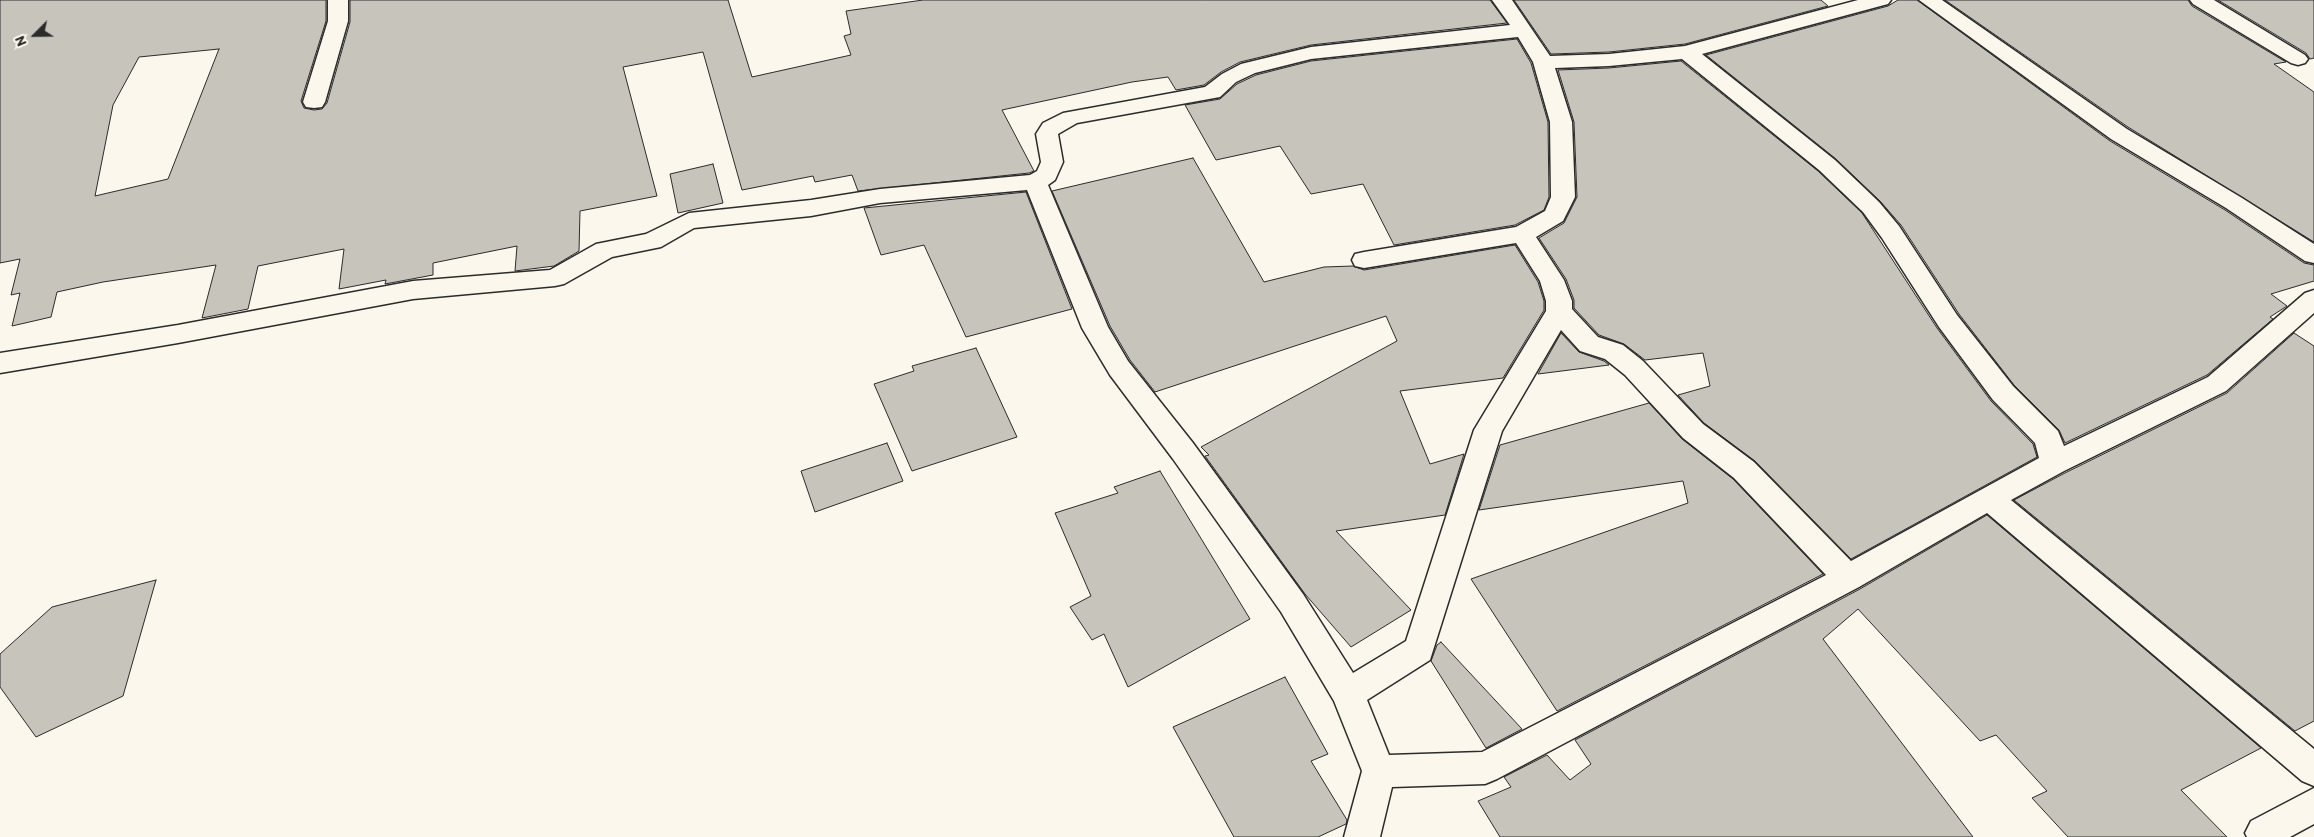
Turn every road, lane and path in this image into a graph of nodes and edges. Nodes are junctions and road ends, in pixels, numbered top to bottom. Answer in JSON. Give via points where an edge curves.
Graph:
{"nodes":[{"id":1,"x":338,"y":0,"type":"edge"},
{"id":2,"x":1502,"y":0,"type":"edge"},
{"id":3,"x":1881,"y":0,"type":"edge"},
{"id":4,"x":1929,"y":0,"type":"edge"},
{"id":5,"x":2200,"y":0,"type":"edge"},
{"id":6,"x":1842,"y":4,"type":"edge"},
{"id":7,"x":1524,"y":30,"type":"junction"},
{"id":8,"x":1686,"y":52,"type":"junction"},
{"id":9,"x":2298,"y":59,"type":"dead end"},
{"id":10,"x":1543,"y":62,"type":"junction"},
{"id":11,"x":314,"y":102,"type":"dead end"},
{"id":12,"x":1036,"y":182,"type":"junction"},
{"id":13,"x":1522,"y":234,"type":"junction"},
{"id":14,"x":2314,"y":255,"type":"edge"},
{"id":15,"x":1364,"y":260,"type":"dead end"},
{"id":16,"x":2314,"y":299,"type":"edge"},
{"id":17,"x":1559,"y":311,"type":"junction"},
{"id":18,"x":0,"y":363,"type":"edge"},
{"id":19,"x":2054,"y":463,"type":"junction"},
{"id":20,"x":1989,"y":498,"type":"junction"},
{"id":21,"x":1848,"y":578,"type":"junction"},
{"id":22,"x":1348,"y":694,"type":"junction"},
{"id":23,"x":2314,"y":770,"type":"edge"},
{"id":24,"x":1379,"y":771,"type":"junction"},
{"id":25,"x":2314,"y":805,"type":"edge"},
{"id":26,"x":1362,"y":837,"type":"edge"},
{"id":27,"x":2266,"y":837,"type":"edge"}],
"edges":[{"from":1,"to":11,"type":"street","via":[[338,21]]},
{"from":2,"to":7,"type":"street"},
{"from":3,"to":6,"type":"street"},
{"from":4,"to":14,"type":"street","via":[[2119,134]]},
{"from":5,"to":9,"type":"street"},
{"from":6,"to":8,"type":"street"},
{"from":7,"to":10,"type":"street"},
{"from":7,"to":12,"type":"street","via":[[1311,53],[1248,68],[1212,92],[1071,118],[1051,128],[1048,134],[1052,162],[1047,175]]},
{"from":8,"to":10,"type":"street","via":[[1609,60]]},
{"from":8,"to":19,"type":"street","via":[[1827,165],[1871,207],[1891,232],[1948,321],[2003,393],[2048,439]]},
{"from":10,"to":13,"type":"street","via":[[1561,122],[1563,197],[1555,216]]},
{"from":12,"to":18,"type":"street","via":[[880,196],[811,208],[689,221],[652,241],[605,250],[555,278],[413,290]]},
{"from":12,"to":22,"type":"street","via":[[1095,328],[1119,368],[1183,451],[1292,604]]},
{"from":13,"to":15,"type":"street"},
{"from":13,"to":17,"type":"street","via":[[1552,280]]},
{"from":16,"to":19,"type":"street","via":[[2217,384]]},
{"from":17,"to":21,"type":"street","via":[[1589,344],[1614,352],[1634,368],[1693,431],[1744,470]]},
{"from":17,"to":22,"type":"street","via":[[1488,430],[1419,650]]},
{"from":19,"to":20,"type":"street"},
{"from":20,"to":21,"type":"street"},
{"from":20,"to":23,"type":"street"},
{"from":21,"to":24,"type":"street","via":[[1485,768]]},
{"from":22,"to":24,"type":"street"},
{"from":24,"to":26,"type":"street"},
{"from":25,"to":27,"type":"street","via":[[2263,833]]}]}
